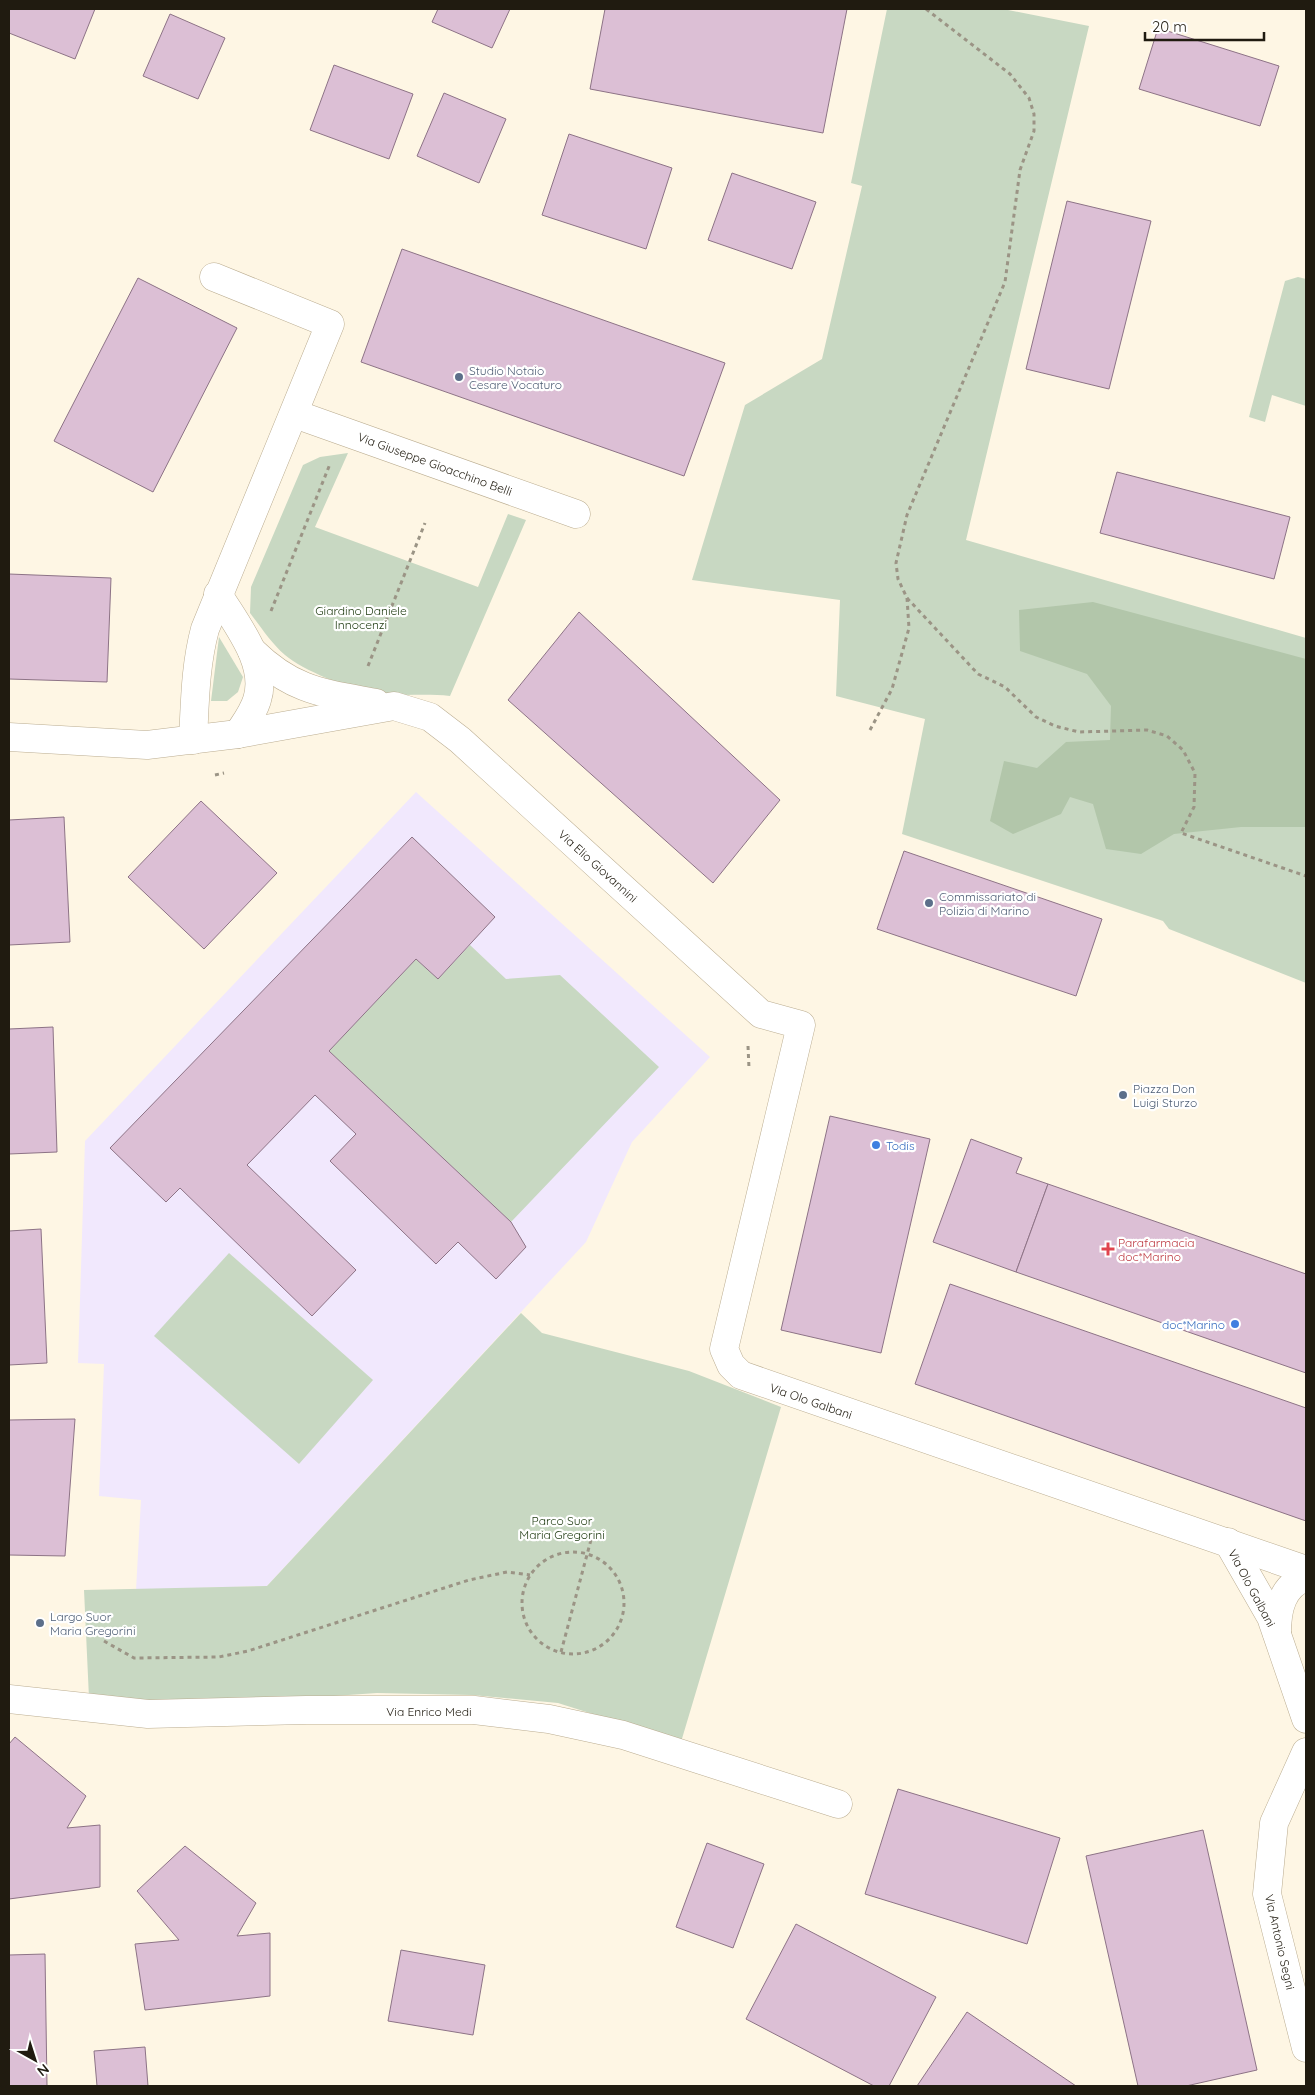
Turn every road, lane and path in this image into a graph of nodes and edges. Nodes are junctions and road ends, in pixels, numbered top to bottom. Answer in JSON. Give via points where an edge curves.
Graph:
{"nodes":[{"id":1,"x":926,"y":9,"type":"edge"},
{"id":2,"x":214,"y":277,"type":"dead end"},
{"id":3,"x":295,"y":414,"type":"junction"},
{"id":4,"x":576,"y":514,"type":"dead end"},
{"id":5,"x":426,"y":523,"type":"dead end"},
{"id":6,"x":218,"y":594,"type":"junction"},
{"id":7,"x":907,"y":598,"type":"junction"},
{"id":8,"x":252,"y":651,"type":"junction"},
{"id":9,"x":367,"y":667,"type":"dead end"},
{"id":10,"x":394,"y":706,"type":"junction"},
{"id":11,"x":870,"y":730,"type":"dead end"},
{"id":12,"x":238,"y":734,"type":"junction"},
{"id":13,"x":9,"y":737,"type":"edge"},
{"id":14,"x":193,"y":740,"type":"junction"},
{"id":15,"x":225,"y":773,"type":"dead end"},
{"id":16,"x":215,"y":775,"type":"dead end"},
{"id":17,"x":1306,"y":876,"type":"edge"},
{"id":18,"x":801,"y":1025,"type":"joint"},
{"id":19,"x":747,"y":1043,"type":"dead end"},
{"id":20,"x":749,"y":1068,"type":"dead end"},
{"id":21,"x":592,"y":1536,"type":"dead end"},
{"id":22,"x":1228,"y":1542,"type":"junction"},
{"id":23,"x":587,"y":1554,"type":"junction"},
{"id":24,"x":1306,"y":1570,"type":"edge"},
{"id":25,"x":530,"y":1575,"type":"junction"},
{"id":26,"x":1306,"y":1577,"type":"edge"},
{"id":27,"x":1277,"y":1633,"type":"junction"},
{"id":28,"x":104,"y":1641,"type":"dead end"},
{"id":29,"x":561,"y":1652,"type":"junction"},
{"id":30,"x":9,"y":1699,"type":"edge"},
{"id":31,"x":1306,"y":1719,"type":"edge"},
{"id":32,"x":1306,"y":1752,"type":"edge"},
{"id":33,"x":838,"y":1804,"type":"dead end"},
{"id":34,"x":1306,"y":2048,"type":"edge"}],
"edges":[{"from":1,"to":7,"type":"path","via":[[1010,74],[1029,98],[1034,114],[1034,131],[1020,170],[1005,282],[907,515],[896,564],[898,580]]},
{"from":2,"to":3,"type":"street","via":[[330,324]]},
{"from":3,"to":4,"type":"street","name":"Via Giuseppe Gioacchino Belli"},
{"from":3,"to":6,"type":"street"},
{"from":5,"to":9,"type":"path"},
{"from":6,"to":8,"type":"street"},
{"from":6,"to":14,"type":"street","via":[[199,650]]},
{"from":7,"to":11,"type":"path","via":[[909,628],[903,654],[892,689]]},
{"from":7,"to":17,"type":"path","via":[[978,674],[1005,687],[1036,717],[1054,726],[1079,732],[1147,730],[1167,736],[1183,750],[1195,773],[1194,807],[1181,833]]},
{"from":8,"to":10,"type":"street","name":"Via Elio Giovannini","via":[[285,679],[300,686],[320,693]]},
{"from":8,"to":12,"type":"street","via":[[259,690],[252,713]]},
{"from":10,"to":12,"type":"street","name":"Via Elio Giovannini"},
{"from":10,"to":18,"type":"street","name":"Via Elio Giovannini","via":[[430,717],[449,730],[761,1014]]},
{"from":12,"to":14,"type":"street"},
{"from":13,"to":14,"type":"street","via":[[147,745]]},
{"from":15,"to":16,"type":"path"},
{"from":18,"to":22,"type":"street","name":"Via Olo Galbani","via":[[724,1349],[731,1365],[755,1382]]},
{"from":19,"to":20,"type":"path"},
{"from":21,"to":23,"type":"path"},
{"from":22,"to":24,"type":"street","name":"Via Olo Galbani"},
{"from":22,"to":27,"type":"street","name":"Via Olo Galbani"},
{"from":23,"to":25,"type":"path","via":[[555,1555]]},
{"from":23,"to":29,"type":"path"},
{"from":23,"to":29,"type":"path","via":[[603,1562],[615,1574],[622,1590],[624,1607],[619,1624],[609,1638],[578,1654]]},
{"from":25,"to":28,"type":"path","via":[[507,1572],[469,1580],[248,1651],[218,1657],[134,1658]]},
{"from":25,"to":29,"type":"path","via":[[523,1590],[525,1622],[533,1636],[546,1647]]},
{"from":26,"to":27,"type":"street","name":"Via Olo Galbani","via":[[1287,1588],[1277,1614]]},
{"from":27,"to":31,"type":"street","name":"Via Olo Galbani"},
{"from":30,"to":33,"type":"street","name":"Via Enrico Medi","via":[[148,1714],[474,1710],[550,1719],[623,1735]]},
{"from":32,"to":34,"type":"street","name":"Via Antonio Segni","via":[[1274,1823],[1267,1894]]}]}
